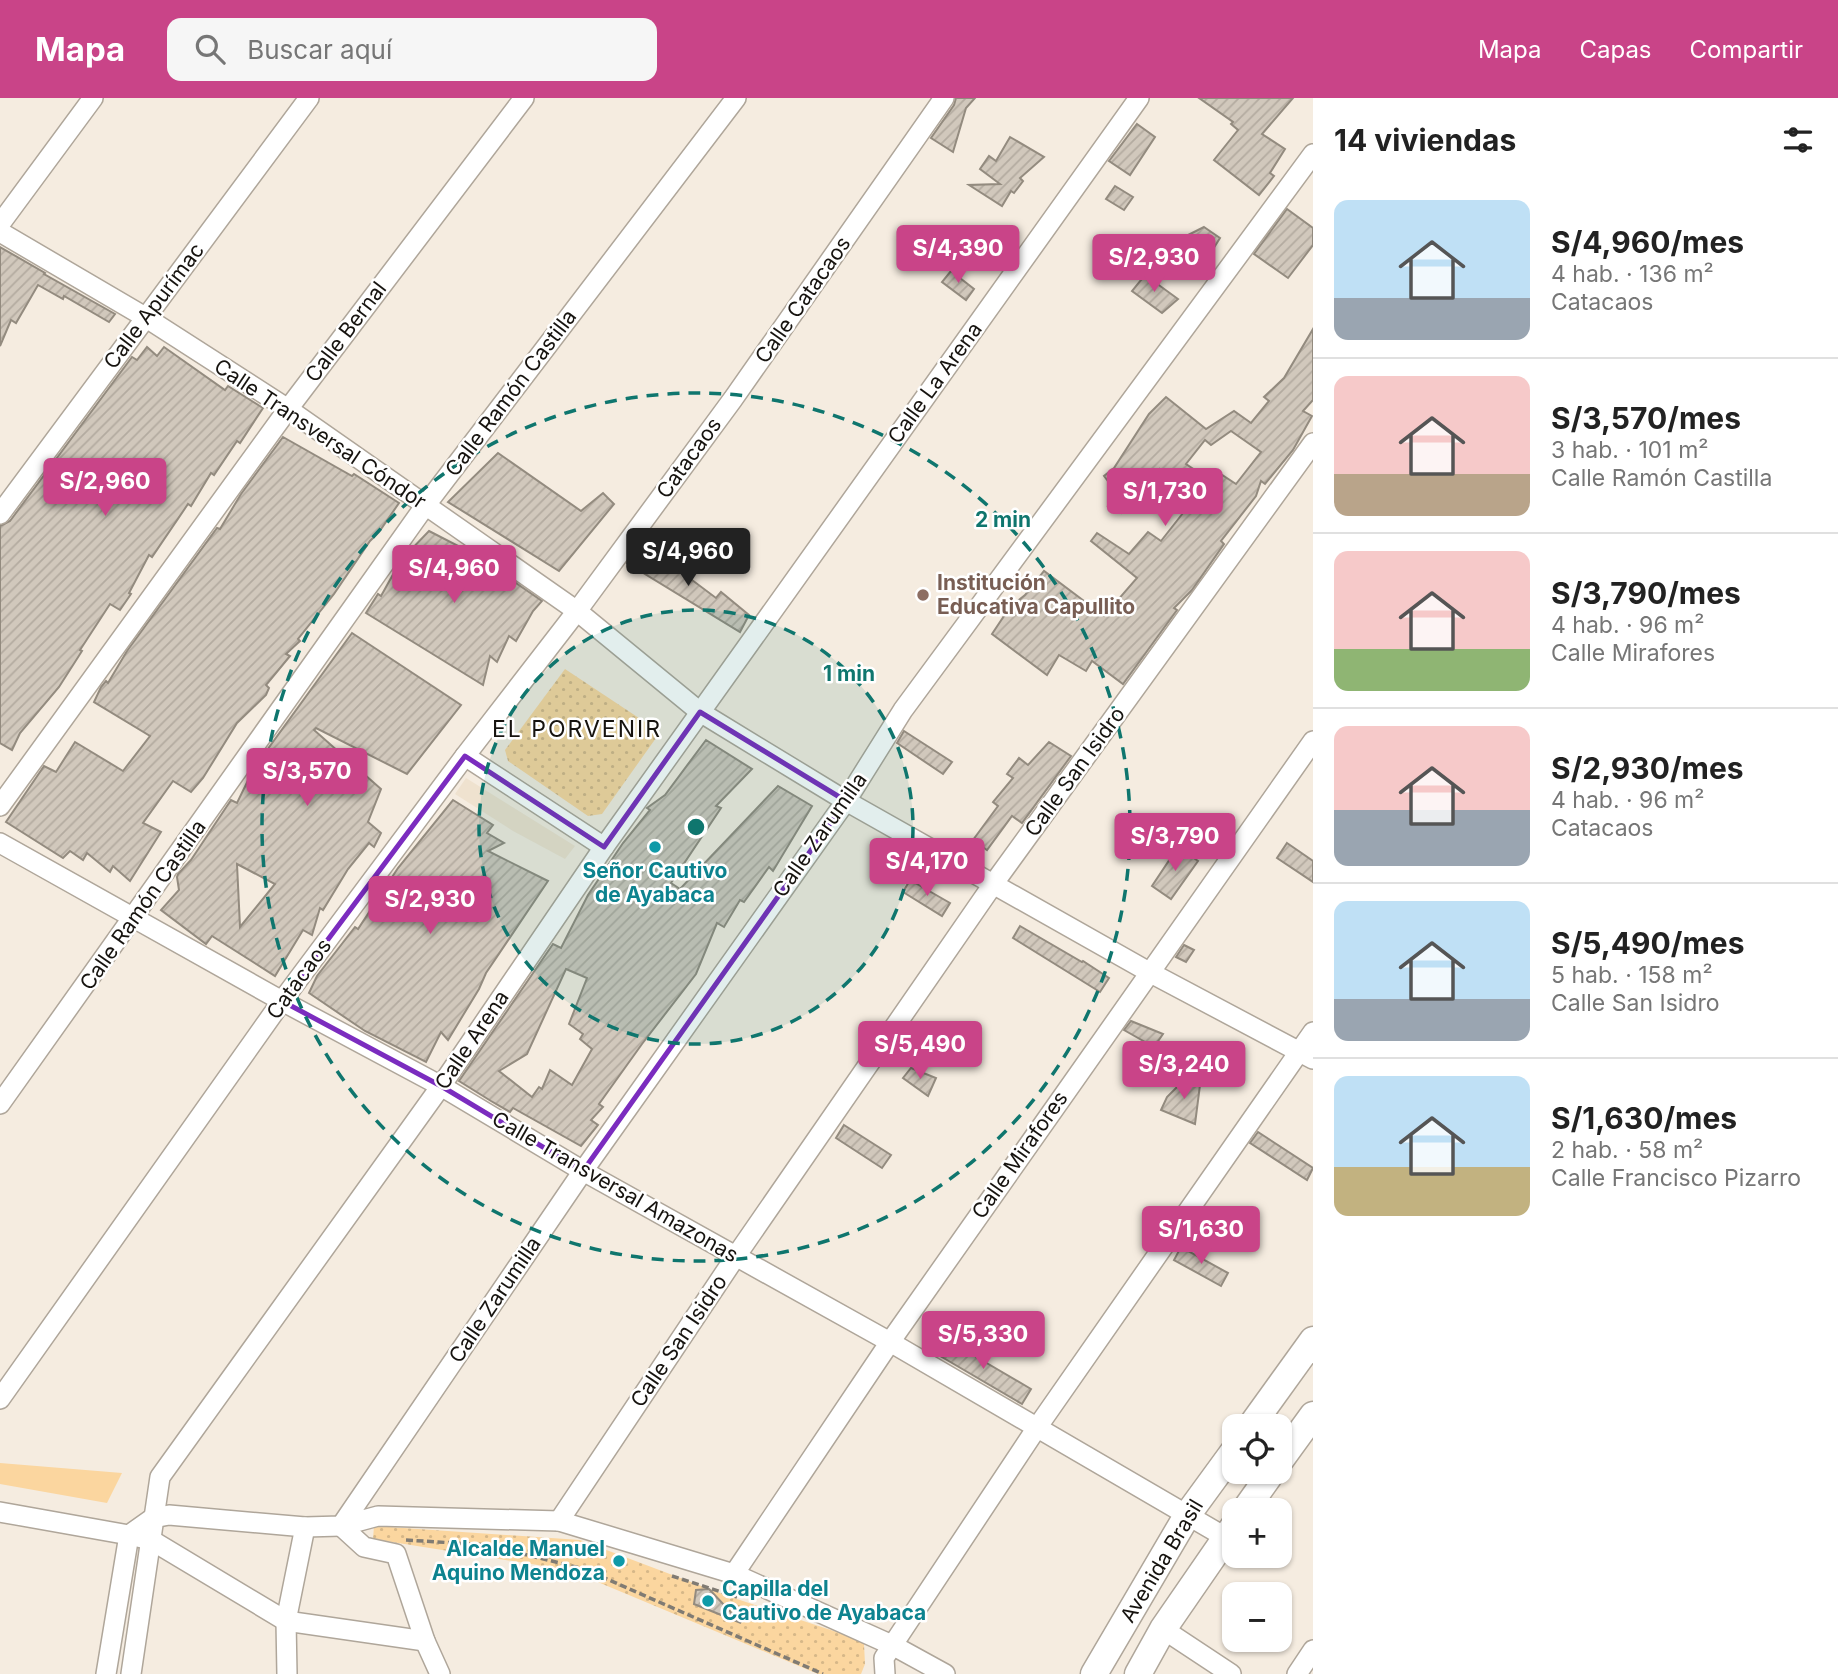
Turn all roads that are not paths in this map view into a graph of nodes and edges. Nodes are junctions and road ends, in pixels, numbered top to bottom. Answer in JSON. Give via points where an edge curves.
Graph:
{"nodes":[{"id":1,"x":93,"y":98,"type":"edge"},
{"id":2,"x":309,"y":98,"type":"edge"},
{"id":3,"x":524,"y":98,"type":"edge"},
{"id":4,"x":736,"y":98,"type":"edge"},
{"id":5,"x":944,"y":98,"type":"edge"},
{"id":6,"x":1139,"y":98,"type":"edge"},
{"id":7,"x":1313,"y":154,"type":"edge"},
{"id":8,"x":0,"y":224,"type":"edge"},
{"id":9,"x":0,"y":232,"type":"edge"},
{"id":10,"x":145,"y":317,"type":"junction"},
{"id":11,"x":733,"y":398,"type":"joint"},
{"id":12,"x":288,"y":409,"type":"junction"},
{"id":13,"x":1313,"y":443,"type":"edge"},
{"id":14,"x":425,"y":506,"type":"junction"},
{"id":15,"x":0,"y":514,"type":"edge"},
{"id":16,"x":804,"y":566,"type":"joint"},
{"id":17,"x":577,"y":611,"type":"junction"},
{"id":18,"x":700,"y":712,"type":"junction"},
{"id":19,"x":1313,"y":741,"type":"edge"},
{"id":20,"x":465,"y":755,"type":"junction"},
{"id":21,"x":846,"y":802,"type":"junction"},
{"id":22,"x":0,"y":806,"type":"edge"},
{"id":23,"x":0,"y":844,"type":"edge"},
{"id":24,"x":604,"y":846,"type":"junction"},
{"id":25,"x":994,"y":883,"type":"junction"},
{"id":26,"x":133,"y":919,"type":"junction"},
{"id":27,"x":1149,"y":972,"type":"junction"},
{"id":28,"x":282,"y":1002,"type":"junction"},
{"id":29,"x":1313,"y":1032,"type":"edge"},
{"id":30,"x":1306,"y":1055,"type":"edge"},
{"id":31,"x":441,"y":1086,"type":"junction"},
{"id":32,"x":0,"y":1104,"type":"edge"},
{"id":33,"x":583,"y":1171,"type":"junction"},
{"id":34,"x":736,"y":1256,"type":"junction"},
{"id":35,"x":1313,"y":1340,"type":"edge"},
{"id":36,"x":890,"y":1342,"type":"junction"},
{"id":37,"x":0,"y":1399,"type":"edge"},
{"id":38,"x":1260,"y":1414,"type":"edge"},
{"id":39,"x":1313,"y":1415,"type":"edge"},
{"id":40,"x":1036,"y":1429,"type":"junction"},
{"id":41,"x":1292,"y":1444,"type":"edge"},
{"id":42,"x":1222,"y":1467,"type":"edge"},
{"id":43,"x":0,"y":1512,"type":"edge"},
{"id":44,"x":1188,"y":1514,"type":"junction"},
{"id":45,"x":153,"y":1518,"type":"junction"},
{"id":46,"x":559,"y":1521,"type":"junction"},
{"id":47,"x":341,"y":1526,"type":"junction"},
{"id":48,"x":305,"y":1527,"type":"junction"},
{"id":49,"x":1222,"y":1529,"type":"edge"},
{"id":50,"x":129,"y":1535,"type":"junction"},
{"id":51,"x":151,"y":1540,"type":"junction"},
{"id":52,"x":1222,"y":1544,"type":"edge"},
{"id":53,"x":734,"y":1574,"type":"junction"},
{"id":54,"x":286,"y":1620,"type":"junction"},
{"id":55,"x":1163,"y":1629,"type":"junction"},
{"id":56,"x":425,"y":1641,"type":"junction"},
{"id":57,"x":894,"y":1646,"type":"junction"},
{"id":58,"x":1313,"y":1650,"type":"edge"},
{"id":59,"x":106,"y":1674,"type":"edge"},
{"id":60,"x":131,"y":1674,"type":"edge"},
{"id":61,"x":287,"y":1674,"type":"edge"},
{"id":62,"x":440,"y":1674,"type":"edge"},
{"id":63,"x":886,"y":1674,"type":"edge"},
{"id":64,"x":945,"y":1674,"type":"edge"},
{"id":65,"x":1094,"y":1674,"type":"edge"},
{"id":66,"x":1138,"y":1674,"type":"edge"},
{"id":67,"x":1231,"y":1674,"type":"edge"},
{"id":68,"x":1297,"y":1674,"type":"edge"}],
"edges":[{"from":1,"to":8,"type":"street"},
{"from":2,"to":10,"type":"street","name":"Calle Apurímac"},
{"from":3,"to":12,"type":"street","name":"Calle Bernal"},
{"from":4,"to":14,"type":"street","name":"Calle Ramón Castilla"},
{"from":5,"to":11,"type":"street","name":"Calle Catacaos"},
{"from":6,"to":16,"type":"street","name":"Calle La Arena"},
{"from":7,"to":21,"type":"street","name":"Calle Zarumilla","via":[[903,710]]},
{"from":9,"to":10,"type":"street","name":"Calle Transversal Cóndor"},
{"from":10,"to":12,"type":"street","name":"Calle Transversal Cóndor"},
{"from":10,"to":15,"type":"street","name":"Calle Apurímac"},
{"from":11,"to":17,"type":"street","name":"Catacaos"},
{"from":12,"to":14,"type":"street","name":"Calle Transversal Cóndor"},
{"from":12,"to":22,"type":"street","name":"Calle Bernal"},
{"from":13,"to":25,"type":"street","name":"Calle San Isidro"},
{"from":14,"to":17,"type":"street","name":"Calle Transversal Cóndor"},
{"from":14,"to":26,"type":"street","name":"Calle Ramón Castilla"},
{"from":16,"to":18,"type":"street","name":"Calle Arena"},
{"from":17,"to":18,"type":"street","name":"Calle Transversal Cóndor"},
{"from":17,"to":20,"type":"street","name":"Catacaos"},
{"from":18,"to":21,"type":"street","name":"Calle Transversal Cóndor"},
{"from":18,"to":24,"type":"street","name":"Calle Arena"},
{"from":19,"to":27,"type":"street","name":"Calle Mirafores"},
{"from":20,"to":24,"type":"street"},
{"from":20,"to":28,"type":"street","name":"Catacaos"},
{"from":21,"to":25,"type":"street","name":"Calle Transversal Cóndor"},
{"from":21,"to":33,"type":"street","name":"Calle Zarumilla"},
{"from":23,"to":26,"type":"street","name":"Calle Transversal Amazonas"},
{"from":24,"to":31,"type":"street","name":"Calle Arena"},
{"from":25,"to":27,"type":"street","name":"Calle Transversal Cóndor"},
{"from":25,"to":34,"type":"street","name":"Calle San Isidro"},
{"from":26,"to":28,"type":"street","name":"Calle Transversal Amazonas"},
{"from":26,"to":32,"type":"street","name":"Calle Ramón Castilla"},
{"from":27,"to":30,"type":"street","name":"Calle Transversal Cóndor"},
{"from":27,"to":36,"type":"street","name":"Calle Mirafores"},
{"from":28,"to":31,"type":"street","name":"Calle Transversal Amazonas"},
{"from":28,"to":37,"type":"street","name":"Catacaos"},
{"from":29,"to":30,"type":"street"},
{"from":30,"to":40,"type":"street"},
{"from":31,"to":33,"type":"street","name":"Calle Transversal Amazonas"},
{"from":31,"to":45,"type":"street","name":"Calle Arena","via":[[160,1477]]},
{"from":33,"to":34,"type":"street","name":"Calle Transversal Amazonas"},
{"from":33,"to":47,"type":"street","name":"Calle Zarumilla"},
{"from":34,"to":36,"type":"street","name":"Calle Transversal Amazonas"},
{"from":34,"to":46,"type":"street","name":"Calle San Isidro"},
{"from":35,"to":38,"type":"street"},
{"from":36,"to":40,"type":"street","name":"Calle Transversal Amazonas"},
{"from":36,"to":53,"type":"street","name":"Calle Mirafores"},
{"from":39,"to":41,"type":"street"},
{"from":40,"to":44,"type":"street","name":"Calle Transversal Amazonas"},
{"from":40,"to":57,"type":"street"},
{"from":42,"to":44,"type":"street","name":"Avenida Brasil"},
{"from":43,"to":50,"type":"street"},
{"from":44,"to":49,"type":"street","name":"Calle Transversal Amazonas"},
{"from":44,"to":65,"type":"street","name":"Avenida Brasil"},
{"from":45,"to":48,"type":"street","via":[[185,1515]]},
{"from":45,"to":50,"type":"street"},
{"from":45,"to":51,"type":"street","name":"Calle Arena"},
{"from":46,"to":47,"type":"street","via":[[377,1516]]},
{"from":46,"to":53,"type":"street"},
{"from":47,"to":48,"type":"street"},
{"from":47,"to":56,"type":"street","via":[[364,1547],[396,1554]]},
{"from":48,"to":54,"type":"street"},
{"from":50,"to":51,"type":"street"},
{"from":50,"to":59,"type":"street"},
{"from":51,"to":54,"type":"street"},
{"from":51,"to":60,"type":"street","name":"Calle Arena"},
{"from":52,"to":55,"type":"street","name":"Avenida Brasil"},
{"from":53,"to":57,"type":"street"},
{"from":54,"to":56,"type":"street"},
{"from":54,"to":61,"type":"street"},
{"from":55,"to":66,"type":"street","name":"Avenida Brasil"},
{"from":55,"to":67,"type":"street"},
{"from":56,"to":62,"type":"street"},
{"from":57,"to":63,"type":"street","via":[[884,1658]]},
{"from":57,"to":64,"type":"street"},
{"from":58,"to":68,"type":"street"}]}
